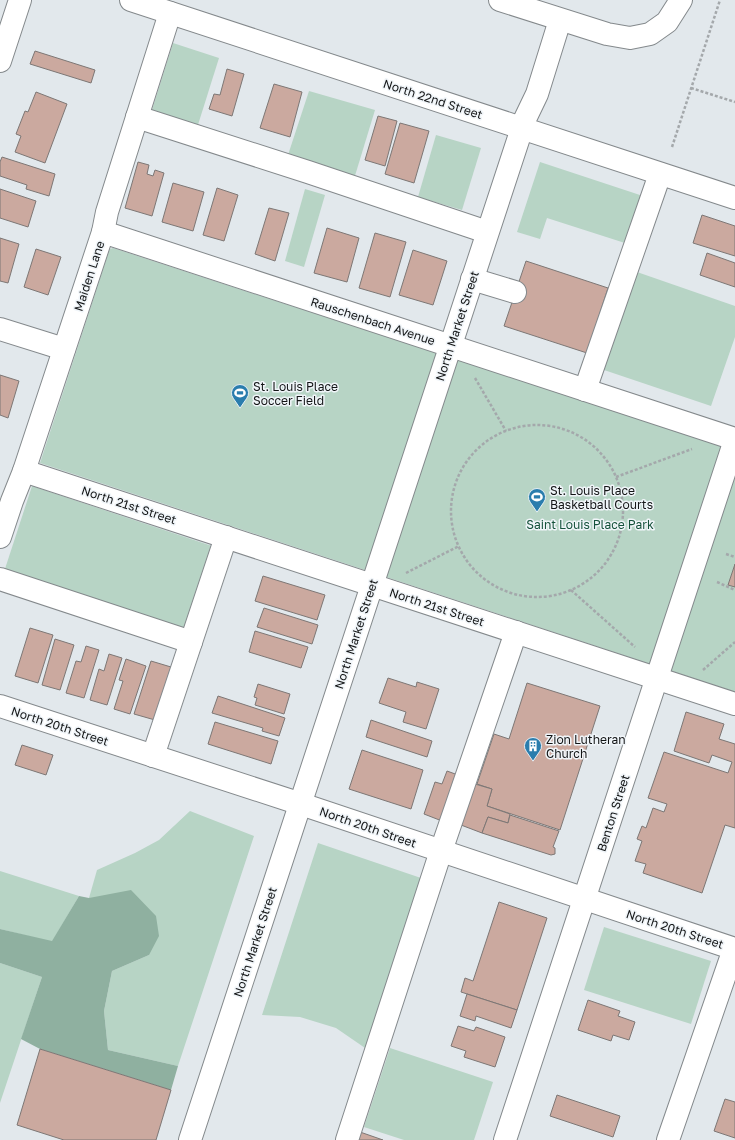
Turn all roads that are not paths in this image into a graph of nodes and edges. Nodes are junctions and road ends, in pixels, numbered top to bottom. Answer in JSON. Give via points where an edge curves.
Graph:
{"nodes":[{"id":1,"x":20,"y":0,"type":"edge"},
{"id":2,"x":131,"y":0,"type":"edge"},
{"id":3,"x":500,"y":0,"type":"edge"},
{"id":4,"x":681,"y":0,"type":"edge"},
{"id":5,"x":170,"y":13,"type":"junction"},
{"id":6,"x":560,"y":20,"type":"junction"},
{"id":7,"x":0,"y":61,"type":"edge"},
{"id":8,"x":137,"y":117,"type":"junction"},
{"id":9,"x":522,"y":128,"type":"junction"},
{"id":10,"x":660,"y":174,"type":"junction"},
{"id":11,"x":735,"y":198,"type":"edge"},
{"id":12,"x":103,"y":232,"type":"junction"},
{"id":13,"x":488,"y":232,"type":"junction"},
{"id":14,"x":472,"y":279,"type":"junction"},
{"id":15,"x":515,"y":292,"type":"dead end"},
{"id":16,"x":0,"y":329,"type":"edge"},
{"id":17,"x":450,"y":346,"type":"junction"},
{"id":18,"x":64,"y":349,"type":"junction"},
{"id":19,"x":585,"y":390,"type":"junction"},
{"id":20,"x":735,"y":440,"type":"edge"},
{"id":21,"x":24,"y":471,"type":"junction"},
{"id":22,"x":0,"y":537,"type":"edge"},
{"id":23,"x":226,"y":537,"type":"junction"},
{"id":24,"x":0,"y":579,"type":"edge"},
{"id":25,"x":372,"y":586,"type":"junction"},
{"id":26,"x":516,"y":632,"type":"junction"},
{"id":27,"x":191,"y":642,"type":"junction"},
{"id":28,"x":657,"y":679,"type":"junction"},
{"id":29,"x":735,"y":704,"type":"edge"},
{"id":30,"x":0,"y":706,"type":"edge"},
{"id":31,"x":153,"y":756,"type":"junction"},
{"id":32,"x":301,"y":804,"type":"junction"},
{"id":33,"x":441,"y":851,"type":"junction"},
{"id":34,"x":584,"y":899,"type":"junction"},
{"id":35,"x":734,"y":949,"type":"edge"},
{"id":36,"x":190,"y":1140,"type":"edge"},
{"id":37,"x":347,"y":1140,"type":"edge"},
{"id":38,"x":505,"y":1140,"type":"edge"},
{"id":39,"x":668,"y":1140,"type":"edge"}],
"edges":[{"from":1,"to":7,"type":"street"},
{"from":2,"to":5,"type":"street","name":"North 22nd Street"},
{"from":3,"to":6,"type":"street"},
{"from":4,"to":6,"type":"street","via":[[667,22],[650,34],[630,38]]},
{"from":5,"to":8,"type":"street","name":"Maiden Lane"},
{"from":5,"to":9,"type":"street","name":"North 22nd Street"},
{"from":6,"to":9,"type":"street","name":"North Market Street","via":[[537,94]]},
{"from":8,"to":12,"type":"street","name":"Maiden Lane"},
{"from":8,"to":13,"type":"street"},
{"from":9,"to":10,"type":"street","name":"North 22nd Street"},
{"from":9,"to":13,"type":"street","name":"North Market Street"},
{"from":10,"to":11,"type":"street","name":"North 22nd Street"},
{"from":10,"to":19,"type":"street"},
{"from":12,"to":17,"type":"street","name":"Rauschenbach Avenue"},
{"from":12,"to":18,"type":"street","name":"Maiden Lane"},
{"from":13,"to":14,"type":"street","name":"North Market Street"},
{"from":14,"to":15,"type":"street"},
{"from":14,"to":17,"type":"street","name":"North Market Street"},
{"from":16,"to":18,"type":"street"},
{"from":17,"to":19,"type":"street","name":"Rauschenbach Avenue"},
{"from":17,"to":25,"type":"street","name":"North Market Street"},
{"from":18,"to":21,"type":"street","name":"Maiden Lane"},
{"from":19,"to":20,"type":"street","name":"Rauschenbach Avenue"},
{"from":20,"to":28,"type":"street","name":"Benton Street"},
{"from":21,"to":22,"type":"street","name":"Maiden Lane"},
{"from":21,"to":23,"type":"street","name":"North 21st Street"},
{"from":23,"to":25,"type":"street","name":"North 21st Street"},
{"from":23,"to":27,"type":"street"},
{"from":24,"to":27,"type":"street"},
{"from":25,"to":26,"type":"street","name":"North 21st Street"},
{"from":25,"to":32,"type":"street","name":"North Market Street"},
{"from":26,"to":28,"type":"street","name":"North 21st Street"},
{"from":26,"to":33,"type":"street"},
{"from":27,"to":31,"type":"street"},
{"from":28,"to":29,"type":"street","name":"North 21st Street"},
{"from":28,"to":34,"type":"street","name":"Benton Street"},
{"from":30,"to":31,"type":"street","name":"North 20th Street"},
{"from":31,"to":32,"type":"street","name":"North 20th Street"},
{"from":32,"to":33,"type":"street","name":"North 20th Street"},
{"from":32,"to":36,"type":"street","name":"North Market Street"},
{"from":33,"to":34,"type":"street","name":"North 20th Street"},
{"from":33,"to":37,"type":"street"},
{"from":34,"to":35,"type":"street","name":"North 20th Street"},
{"from":34,"to":38,"type":"street","name":"Benton Street"},
{"from":35,"to":39,"type":"street"}]}
